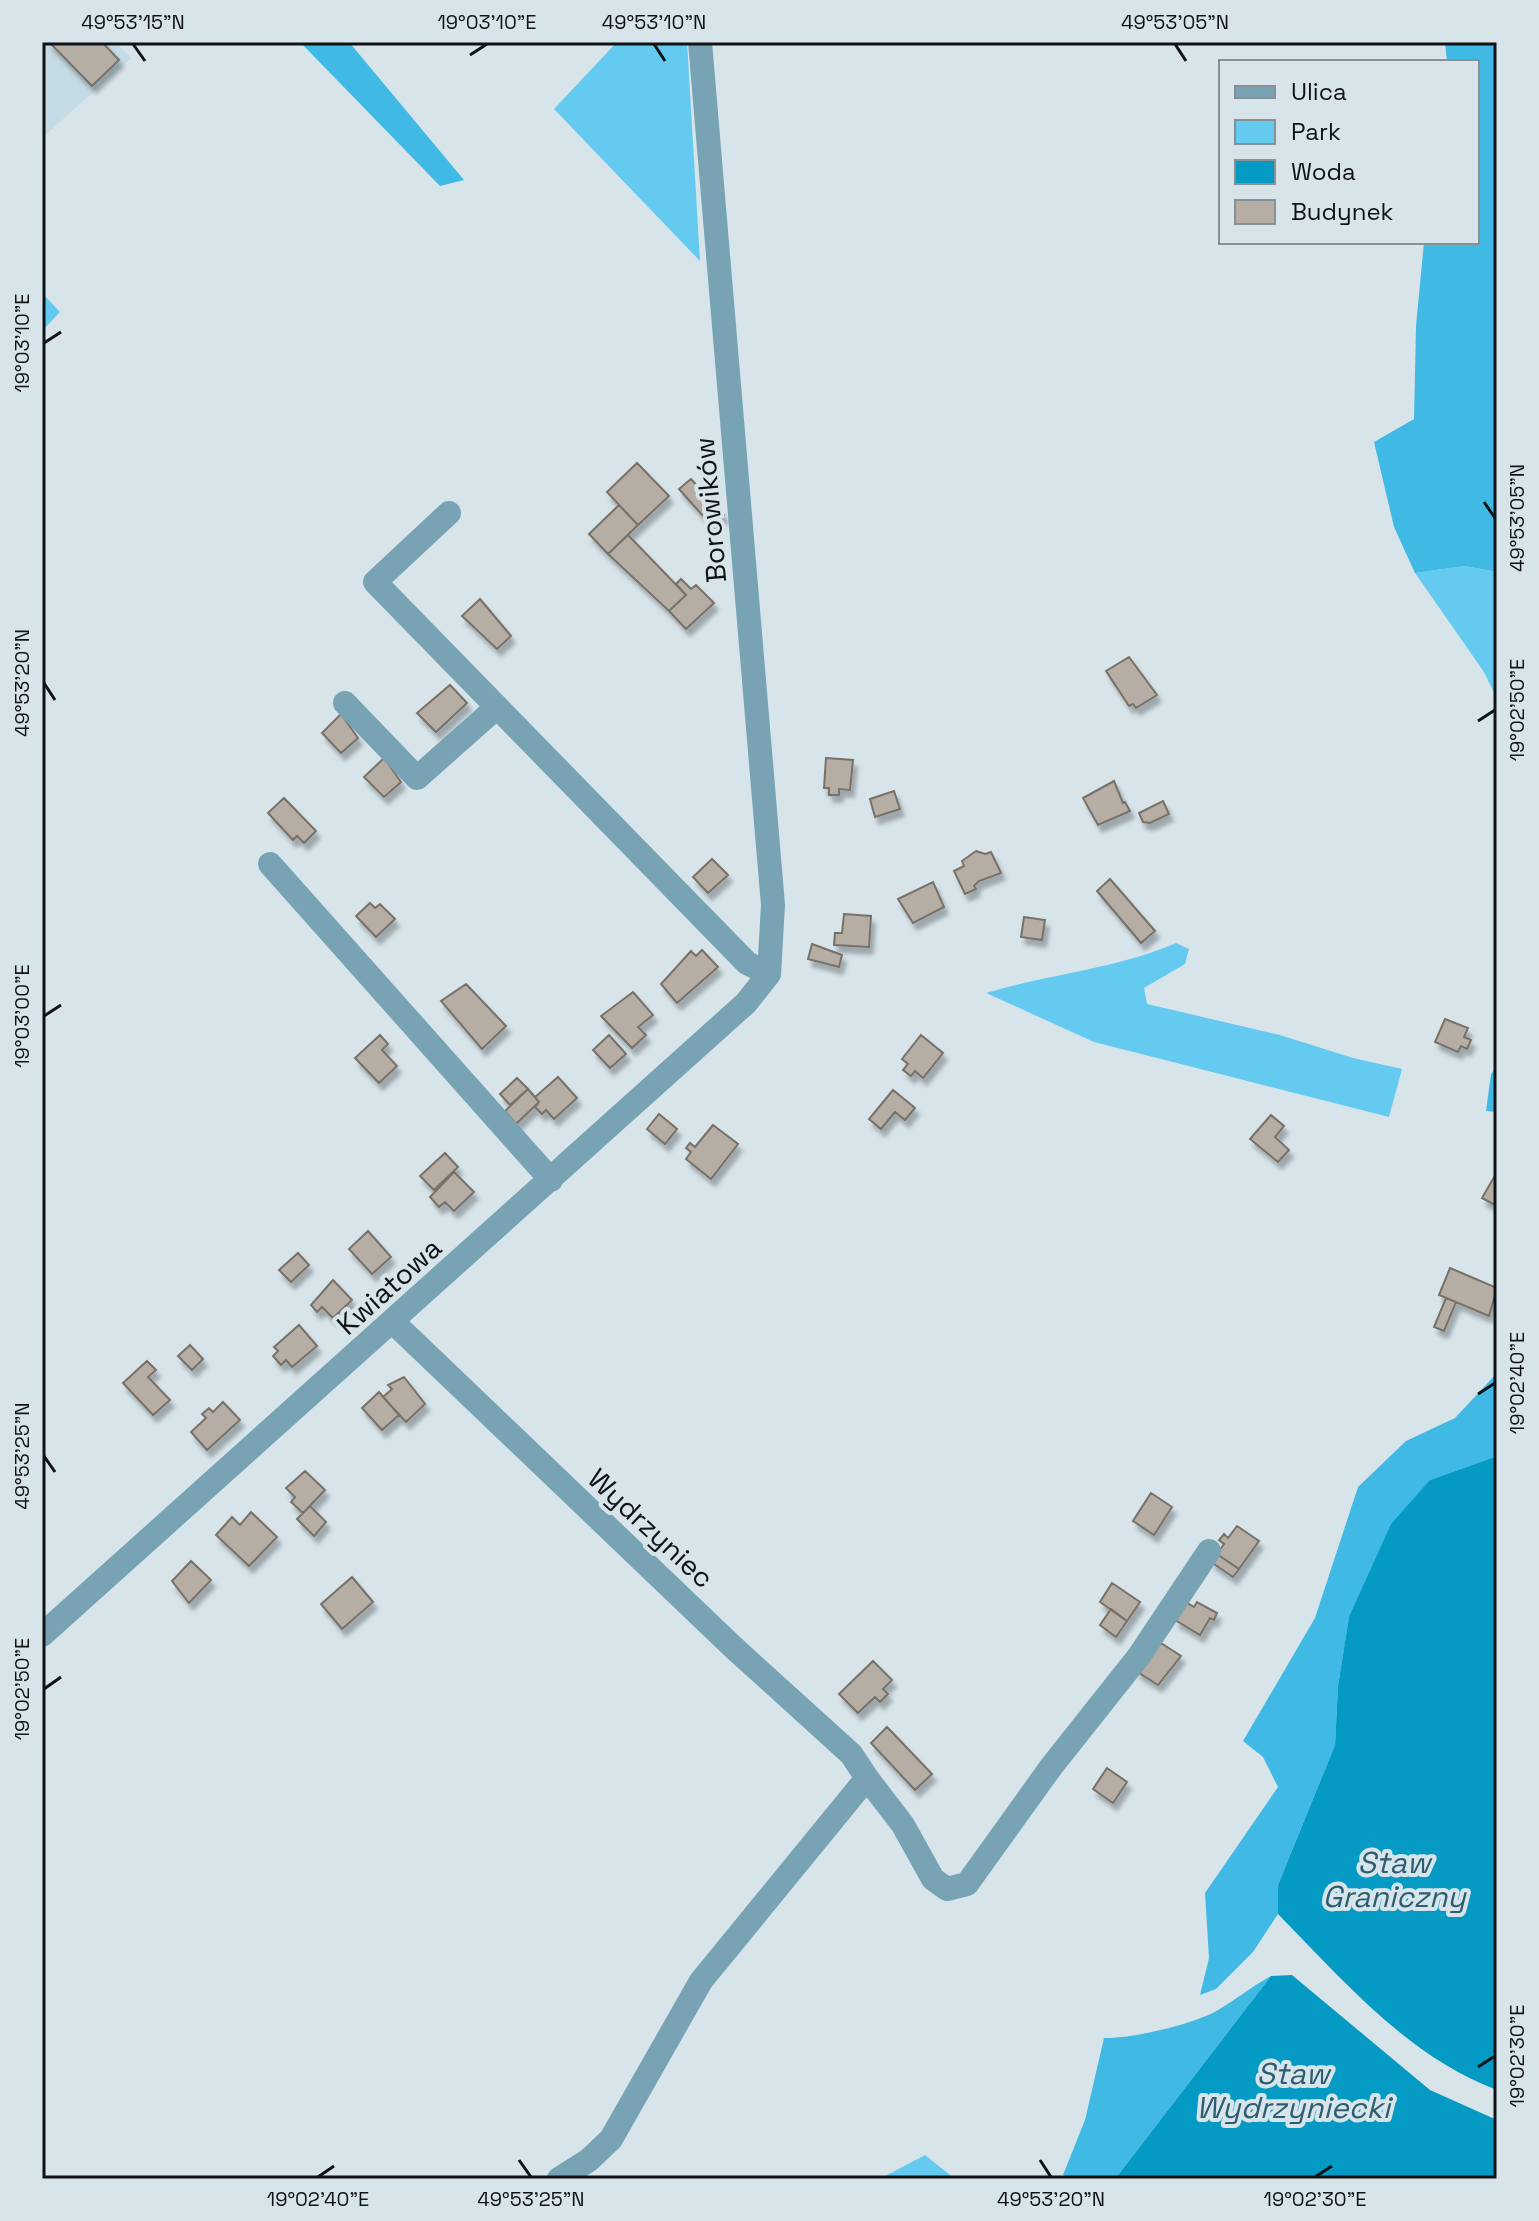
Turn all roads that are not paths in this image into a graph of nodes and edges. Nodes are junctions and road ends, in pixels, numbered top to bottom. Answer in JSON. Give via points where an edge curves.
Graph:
{"nodes":[{"id":1,"x":700,"y":42,"type":"edge"},
{"id":2,"x":449,"y":513,"type":"dead end"},
{"id":3,"x":345,"y":703,"type":"dead end"},
{"id":4,"x":497,"y":707,"type":"junction"},
{"id":5,"x":270,"y":864,"type":"dead end"},
{"id":6,"x":769,"y":974,"type":"junction"},
{"id":7,"x":551,"y":1180,"type":"junction"},
{"id":8,"x":394,"y":1323,"type":"junction"},
{"id":9,"x":1209,"y":1551,"type":"dead end"},
{"id":10,"x":42,"y":1635,"type":"edge"},
{"id":11,"x":867,"y":1778,"type":"junction"},
{"id":12,"x":559,"y":2179,"type":"edge"}],
"edges":[{"from":1,"to":6,"type":"street","name":"Borowików","via":[[773,905]]},
{"from":2,"to":4,"type":"street","via":[[375,582]]},
{"from":3,"to":4,"type":"street","via":[[417,778]]},
{"from":4,"to":6,"type":"street","via":[[747,963]]},
{"from":5,"to":7,"type":"street"},
{"from":6,"to":7,"type":"street","name":"Kwiatowa","via":[[746,1003]]},
{"from":7,"to":8,"type":"street","name":"Kwiatowa"},
{"from":8,"to":10,"type":"street","name":"Kwiatowa"},
{"from":8,"to":11,"type":"street","name":"Wydrzyniec","via":[[851,1754]]},
{"from":9,"to":11,"type":"street","name":"Wydrzyniec","via":[[1139,1656],[967,1884],[947,1889],[933,1879],[903,1825]]},
{"from":11,"to":12,"type":"street","via":[[701,1981],[611,2139]]}]}
